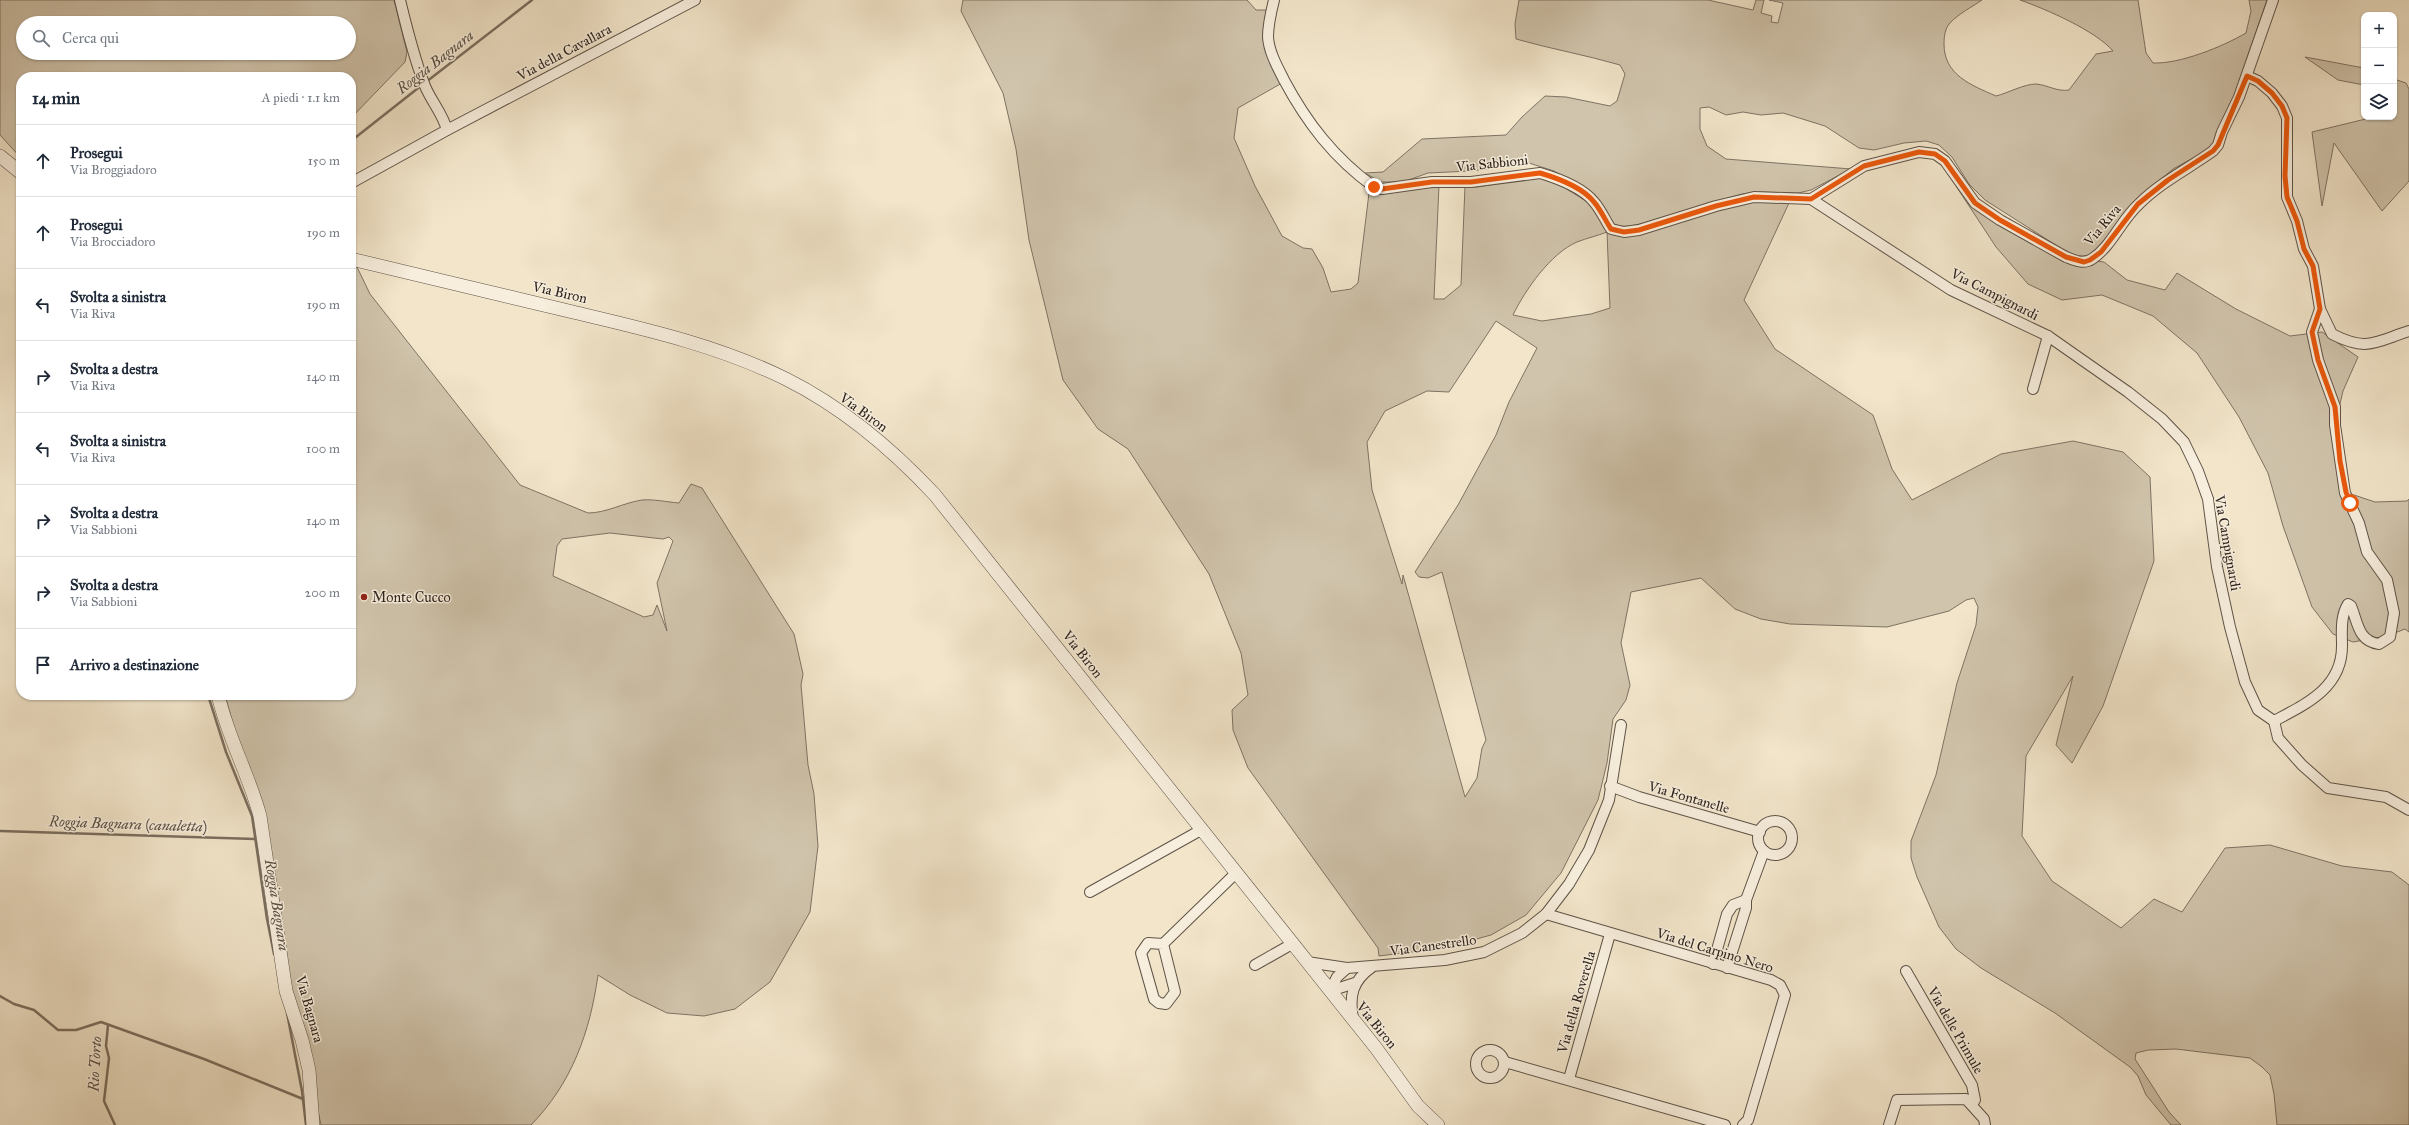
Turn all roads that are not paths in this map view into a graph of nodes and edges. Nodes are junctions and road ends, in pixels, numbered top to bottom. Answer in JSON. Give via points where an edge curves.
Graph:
{"nodes":[{"id":1,"x":400,"y":0,"type":"edge"},
{"id":2,"x":695,"y":0,"type":"edge"},
{"id":3,"x":1274,"y":0,"type":"edge"},
{"id":4,"x":2273,"y":0,"type":"edge"},
{"id":5,"x":2247,"y":76,"type":"junction"},
{"id":6,"x":447,"y":130,"type":"junction"},
{"id":7,"x":0,"y":156,"type":"edge"},
{"id":8,"x":16,"y":169,"type":"edge"},
{"id":9,"x":356,"y":180,"type":"edge"},
{"id":10,"x":1811,"y":199,"type":"junction"},
{"id":11,"x":356,"y":260,"type":"edge"},
{"id":12,"x":2320,"y":309,"type":"junction"},
{"id":13,"x":2409,"y":331,"type":"edge"},
{"id":14,"x":2048,"y":336,"type":"junction"},
{"id":15,"x":2033,"y":389,"type":"dead end"},
{"id":16,"x":220,"y":700,"type":"edge"},
{"id":17,"x":2274,"y":721,"type":"junction"},
{"id":18,"x":1621,"y":725,"type":"dead end"},
{"id":19,"x":1610,"y":786,"type":"junction"},
{"id":20,"x":2409,"y":810,"type":"edge"},
{"id":21,"x":1202,"y":830,"type":"junction"},
{"id":22,"x":1760,"y":832,"type":"junction"},
{"id":23,"x":1764,"y":850,"type":"junction"},
{"id":24,"x":1236,"y":873,"type":"junction"},
{"id":25,"x":1090,"y":892,"type":"dead end"},
{"id":26,"x":1746,"y":900,"type":"junction"},
{"id":27,"x":1546,"y":914,"type":"junction"},
{"id":28,"x":1610,"y":934,"type":"junction"},
{"id":29,"x":1163,"y":944,"type":"junction"},
{"id":30,"x":1292,"y":944,"type":"junction"},
{"id":31,"x":1308,"y":962,"type":"junction"},
{"id":32,"x":1713,"y":964,"type":"junction"},
{"id":33,"x":1255,"y":965,"type":"dead end"},
{"id":34,"x":1372,"y":967,"type":"junction"},
{"id":35,"x":1347,"y":968,"type":"junction"},
{"id":36,"x":1727,"y":968,"type":"junction"},
{"id":37,"x":1906,"y":971,"type":"dead end"},
{"id":38,"x":1355,"y":983,"type":"junction"},
{"id":39,"x":1330,"y":991,"type":"junction"},
{"id":40,"x":1354,"y":1022,"type":"junction"},
{"id":41,"x":1504,"y":1062,"type":"dead end"},
{"id":42,"x":1569,"y":1079,"type":"junction"},
{"id":43,"x":1972,"y":1104,"type":"junction"},
{"id":44,"x":313,"y":1125,"type":"edge"},
{"id":45,"x":1438,"y":1125,"type":"edge"},
{"id":46,"x":1725,"y":1125,"type":"edge"},
{"id":47,"x":1743,"y":1125,"type":"edge"},
{"id":48,"x":1889,"y":1125,"type":"edge"},
{"id":49,"x":1984,"y":1125,"type":"edge"}],
"edges":[{"from":1,"to":6,"type":"street","via":[[413,53],[426,88]]},
{"from":2,"to":6,"type":"street","name":"Via della Cavallara"},
{"from":3,"to":10,"type":"street","name":"Via Sabbioni","via":[[1268,36],[1270,50],[1293,97],[1327,146],[1374,187],[1382,189],[1432,182],[1471,182],[1540,173],[1586,194],[1611,229],[1624,232],[1754,197]]},
{"from":4,"to":5,"type":"street","name":"Via Riva"},
{"from":5,"to":10,"type":"street","name":"Via Riva","via":[[2218,145],[2213,151],[2168,180],[2138,204],[2101,252],[2090,260],[2077,261],[2066,257],[1975,203],[1945,161],[1935,154],[1919,152],[1864,166]]},
{"from":5,"to":12,"type":"street","via":[[2258,81],[2272,93],[2287,118],[2287,197],[2297,221],[2304,249],[2313,266]]},
{"from":6,"to":9,"type":"street","name":"Via della Cavallara"},
{"from":7,"to":8,"type":"street"},
{"from":10,"to":14,"type":"street","name":"Via Campignardi","via":[[1951,290]]},
{"from":11,"to":21,"type":"street","name":"Via Biron","via":[[634,326],[722,351],[787,380],[857,424],[916,474],[935,495]]},
{"from":12,"to":13,"type":"street","via":[[2332,334],[2360,345],[2371,344]]},
{"from":12,"to":17,"type":"street","via":[[2312,332],[2318,360],[2335,407],[2335,426],[2346,492],[2359,523],[2367,552],[2387,580],[2394,613],[2390,637],[2379,644],[2369,642],[2362,636],[2348,604],[2342,622],[2342,657],[2332,682],[2321,694]]},
{"from":14,"to":15,"type":"street"},
{"from":14,"to":17,"type":"street","name":"Via Campignardi","via":[[2128,392],[2162,419],[2184,442],[2208,499],[2217,567],[2230,627],[2246,682],[2258,710]]},
{"from":16,"to":44,"type":"street","name":"Via Bagnara","via":[[236,755],[256,800],[260,816],[286,991],[309,1070]]},
{"from":17,"to":20,"type":"street","via":[[2278,738],[2302,765],[2328,788],[2386,797]]},
{"from":18,"to":19,"type":"street","name":"Via Canestrello"},
{"from":19,"to":22,"type":"street","name":"Via Fontanelle","via":[[1639,797]]},
{"from":19,"to":27,"type":"street","name":"Via Canestrello","via":[[1603,818],[1589,850],[1569,884]]},
{"from":21,"to":24,"type":"street","name":"Via Biron"},
{"from":21,"to":25,"type":"street"},
{"from":22,"to":23,"type":"street","via":[[1759,842]]},
{"from":22,"to":23,"type":"street","via":[[1768,823],[1779,822],[1788,828],[1792,838],[1789,849],[1780,855],[1768,854]]},
{"from":23,"to":26,"type":"street"},
{"from":24,"to":29,"type":"street"},
{"from":24,"to":30,"type":"street","name":"Via Biron"},
{"from":26,"to":32,"type":"street","via":[[1733,905],[1727,914]]},
{"from":26,"to":36,"type":"street","via":[[1746,908]]},
{"from":27,"to":28,"type":"street","name":"Via del Carpino Nero"},
{"from":27,"to":34,"type":"street","name":"Via Canestrello","via":[[1522,933],[1484,952],[1445,960]]},
{"from":28,"to":32,"type":"street","name":"Via del Carpino Nero"},
{"from":28,"to":42,"type":"street","name":"Via della Roverella"},
{"from":29,"to":29,"type":"street","via":[[1175,992],[1166,1004],[1154,999],[1141,953],[1148,943]]},
{"from":30,"to":31,"type":"street","name":"Via Biron"},
{"from":30,"to":33,"type":"street"},
{"from":31,"to":35,"type":"street","name":"Via Canestrello"},
{"from":31,"to":39,"type":"street","name":"Via Biron"},
{"from":32,"to":36,"type":"street","name":"Via del Carpino Nero"},
{"from":34,"to":35,"type":"street","name":"Via Canestrello"},
{"from":34,"to":38,"type":"street"},
{"from":35,"to":39,"type":"street","via":[[1337,977]]},
{"from":36,"to":47,"type":"street","name":"Via del Carpino Nero","via":[[1771,980],[1780,985],[1785,995],[1748,1120]]},
{"from":37,"to":43,"type":"street","name":"Via delle Primule","via":[[1972,1085],[1975,1100]]},
{"from":38,"to":39,"type":"street"},
{"from":38,"to":40,"type":"street","via":[[1351,1005]]},
{"from":39,"to":40,"type":"street","name":"Via Biron"},
{"from":40,"to":45,"type":"street","name":"Via Biron","via":[[1418,1106]]},
{"from":41,"to":42,"type":"street"},
{"from":42,"to":46,"type":"street"},
{"from":43,"to":48,"type":"street","via":[[1966,1099],[1897,1100]]},
{"from":43,"to":49,"type":"street","via":[[1984,1119]]}]}
